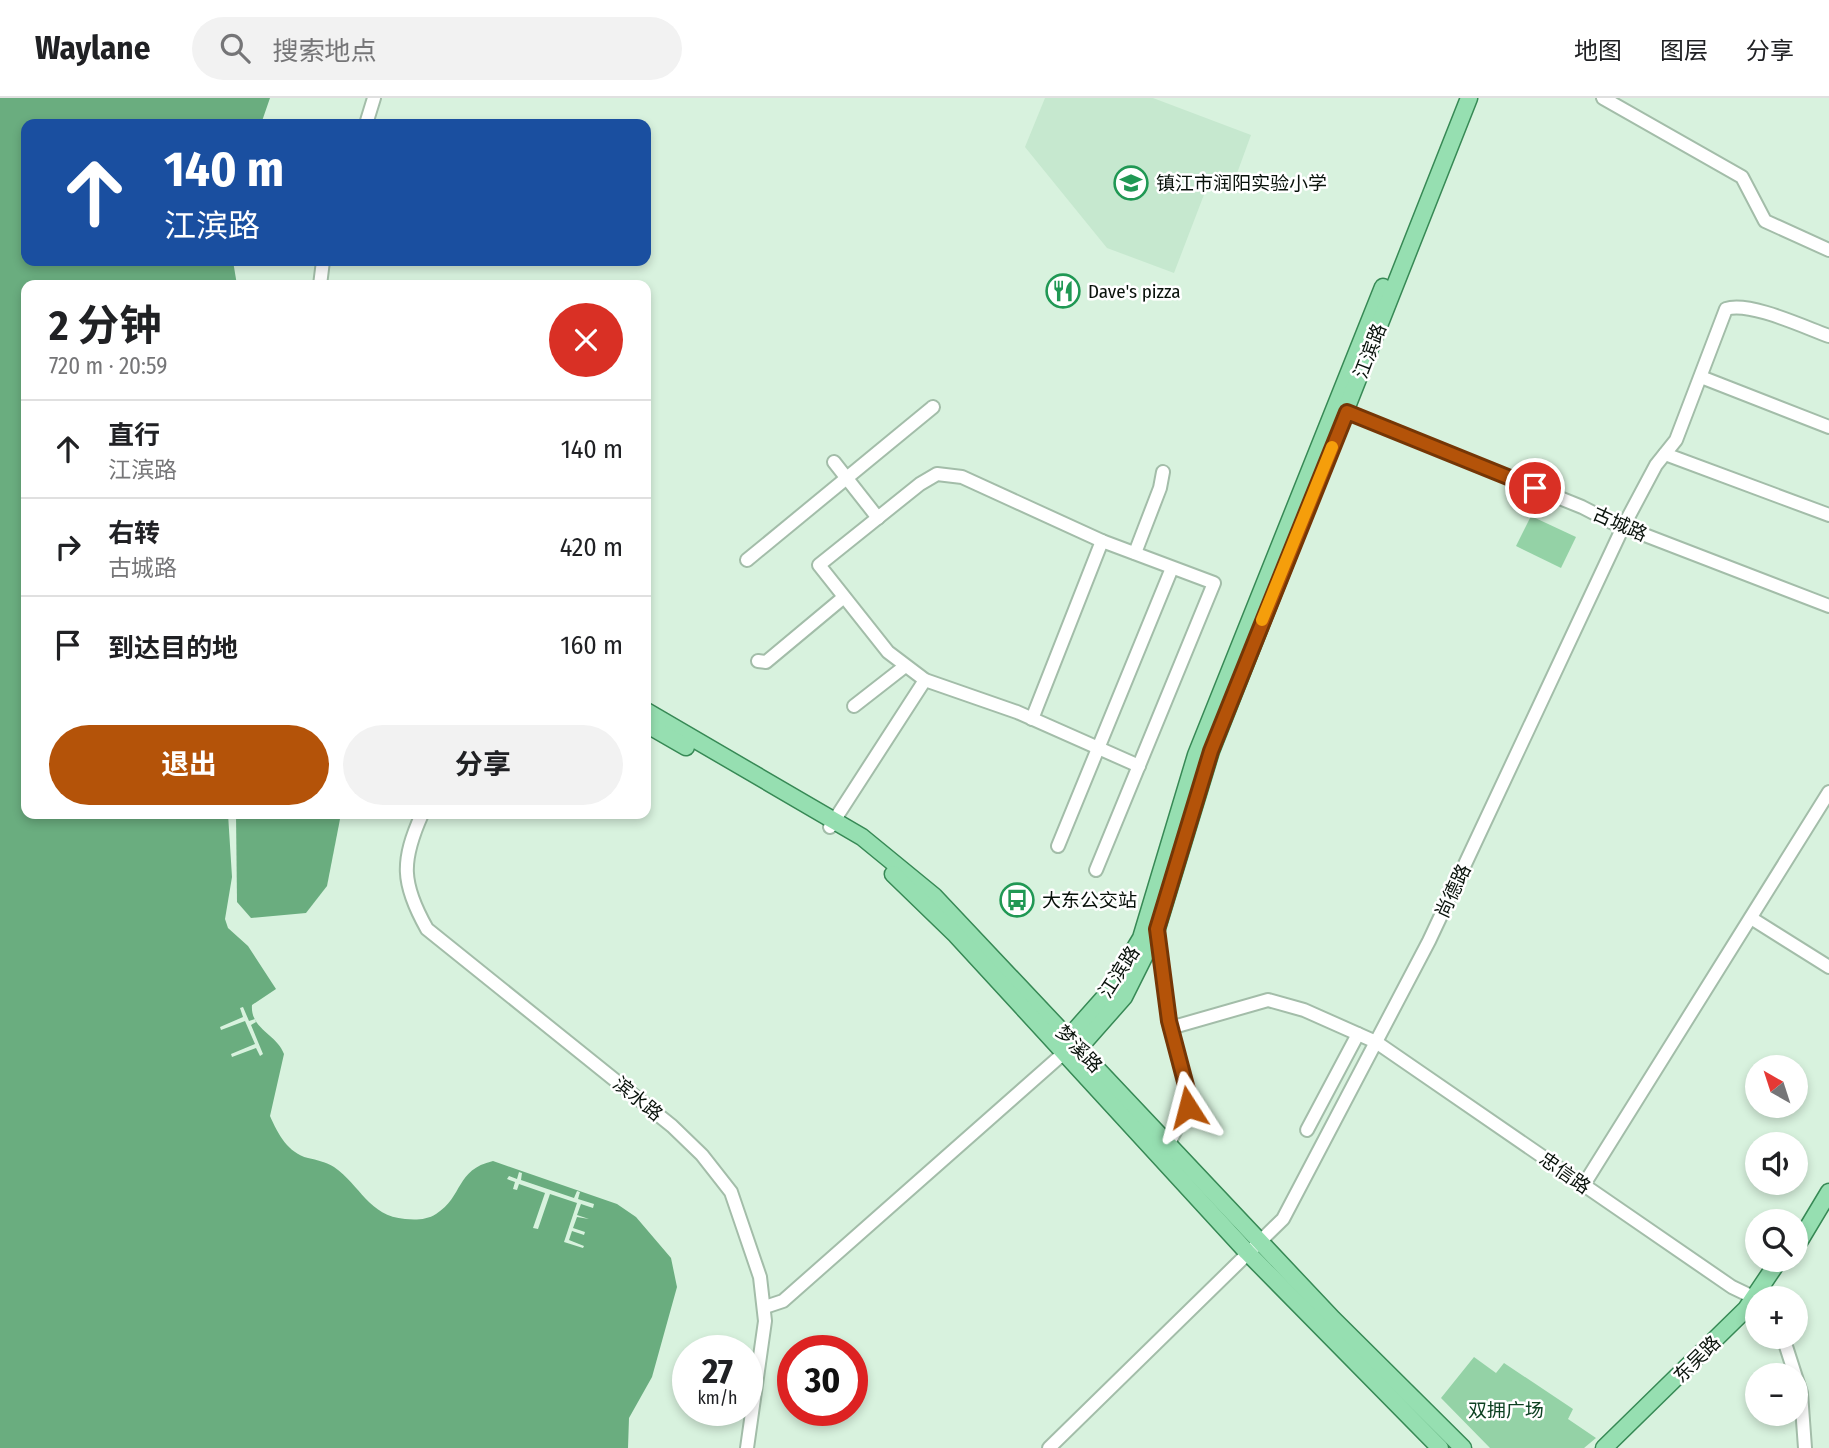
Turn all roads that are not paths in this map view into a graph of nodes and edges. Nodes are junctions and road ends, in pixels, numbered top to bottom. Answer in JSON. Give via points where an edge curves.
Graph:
{"nodes":[{"id":1,"x":374,"y":98,"type":"edge"},
{"id":2,"x":1459,"y":98,"type":"edge"},
{"id":3,"x":1469,"y":98,"type":"edge"},
{"id":4,"x":1603,"y":98,"type":"edge"},
{"id":5,"x":368,"y":119,"type":"edge"},
{"id":6,"x":1829,"y":250,"type":"edge"},
{"id":7,"x":1829,"y":336,"type":"edge"},
{"id":8,"x":1701,"y":377,"type":"junction"},
{"id":9,"x":933,"y":407,"type":"dead end"},
{"id":10,"x":1341,"y":409,"type":"junction"},
{"id":11,"x":1829,"y":427,"type":"edge"},
{"id":12,"x":1665,"y":454,"type":"junction"},
{"id":13,"x":834,"y":463,"type":"dead end"},
{"id":14,"x":1163,"y":472,"type":"dead end"},
{"id":15,"x":847,"y":478,"type":"junction"},
{"id":16,"x":1829,"y":514,"type":"edge"},
{"id":17,"x":877,"y":518,"type":"junction"},
{"id":18,"x":1623,"y":527,"type":"junction"},
{"id":19,"x":1102,"y":541,"type":"junction"},
{"id":20,"x":1135,"y":554,"type":"junction"},
{"id":21,"x":747,"y":560,"type":"dead end"},
{"id":22,"x":1172,"y":568,"type":"junction"},
{"id":23,"x":844,"y":597,"type":"junction"},
{"id":24,"x":1829,"y":606,"type":"edge"},
{"id":25,"x":758,"y":661,"type":"dead end"},
{"id":26,"x":904,"y":667,"type":"junction"},
{"id":27,"x":927,"y":681,"type":"junction"},
{"id":28,"x":854,"y":706,"type":"dead end"},
{"id":29,"x":651,"y":714,"type":"edge"},
{"id":30,"x":1032,"y":719,"type":"junction"},
{"id":31,"x":651,"y":727,"type":"edge"},
{"id":32,"x":1098,"y":748,"type":"junction"},
{"id":33,"x":1139,"y":766,"type":"junction"},
{"id":34,"x":1829,"y":792,"type":"edge"},
{"id":35,"x":420,"y":819,"type":"edge"},
{"id":36,"x":832,"y":823,"type":"junction"},
{"id":37,"x":1058,"y":846,"type":"dead end"},
{"id":38,"x":1096,"y":870,"type":"dead end"},
{"id":39,"x":1751,"y":918,"type":"junction"},
{"id":40,"x":1157,"y":929,"type":"junction"},
{"id":41,"x":1829,"y":967,"type":"edge"},
{"id":42,"x":1170,"y":1028,"type":"junction"},
{"id":43,"x":1358,"y":1034,"type":"junction"},
{"id":44,"x":1376,"y":1042,"type":"junction"},
{"id":45,"x":1071,"y":1046,"type":"junction"},
{"id":46,"x":1307,"y":1130,"type":"dead end"},
{"id":47,"x":1169,"y":1143,"type":"junction"},
{"id":48,"x":1829,"y":1178,"type":"edge"},
{"id":49,"x":1583,"y":1186,"type":"junction"},
{"id":50,"x":1829,"y":1192,"type":"edge"},
{"id":51,"x":1808,"y":1213,"type":"edge"},
{"id":52,"x":1808,"y":1227,"type":"edge"},
{"id":53,"x":1255,"y":1249,"type":"junction"},
{"id":54,"x":1745,"y":1294,"type":"edge"},
{"id":55,"x":765,"y":1307,"type":"junction"},
{"id":56,"x":1745,"y":1313,"type":"edge"},
{"id":57,"x":1745,"y":1313,"type":"edge"},
{"id":58,"x":1787,"y":1349,"type":"edge"},
{"id":59,"x":747,"y":1448,"type":"edge"},
{"id":60,"x":1049,"y":1448,"type":"edge"},
{"id":61,"x":1440,"y":1448,"type":"edge"},
{"id":62,"x":1463,"y":1448,"type":"edge"},
{"id":63,"x":1604,"y":1448,"type":"edge"},
{"id":64,"x":1614,"y":1448,"type":"edge"},
{"id":65,"x":1805,"y":1448,"type":"edge"}],
"edges":[{"from":1,"to":5,"type":"street"},
{"from":2,"to":10,"type":"main road","name":"江滨路"},
{"from":3,"to":10,"type":"main road","name":"江滨路"},
{"from":4,"to":6,"type":"street","via":[[1742,177],[1765,221]]},
{"from":7,"to":8,"type":"street","name":"尚德路","via":[[1735,306],[1726,309]]},
{"from":8,"to":11,"type":"street"},
{"from":8,"to":12,"type":"street","name":"尚德路","via":[[1676,440]]},
{"from":9,"to":15,"type":"street"},
{"from":10,"to":18,"type":"street","name":"古城路"},
{"from":10,"to":40,"type":"main road","name":"江滨路","via":[[1211,751]]},
{"from":10,"to":45,"type":"main road","name":"江滨路","via":[[1196,755],[1141,938]]},
{"from":12,"to":16,"type":"street"},
{"from":12,"to":18,"type":"street","name":"尚德路"},
{"from":13,"to":15,"type":"street"},
{"from":14,"to":20,"type":"street"},
{"from":15,"to":17,"type":"street"},
{"from":15,"to":21,"type":"street"},
{"from":17,"to":19,"type":"street","via":[[937,474],[962,477]]},
{"from":17,"to":23,"type":"street","via":[[819,565]]},
{"from":18,"to":24,"type":"street","name":"古城路"},
{"from":18,"to":44,"type":"street","name":"尚德路","via":[[1429,941]]},
{"from":19,"to":20,"type":"street"},
{"from":19,"to":30,"type":"street"},
{"from":20,"to":22,"type":"street"},
{"from":22,"to":32,"type":"street"},
{"from":22,"to":33,"type":"street","via":[[1214,583]]},
{"from":23,"to":25,"type":"street","via":[[766,662]]},
{"from":23,"to":26,"type":"street"},
{"from":26,"to":27,"type":"street"},
{"from":26,"to":28,"type":"street"},
{"from":27,"to":30,"type":"street"},
{"from":27,"to":36,"type":"street","via":[[920,702],[887,741]]},
{"from":29,"to":36,"type":"main road","name":"梦溪路"},
{"from":30,"to":32,"type":"street"},
{"from":31,"to":36,"type":"main road","name":"梦溪路"},
{"from":32,"to":33,"type":"street"},
{"from":32,"to":37,"type":"street"},
{"from":33,"to":38,"type":"street"},
{"from":34,"to":39,"type":"street"},
{"from":35,"to":55,"type":"street","name":"滨水路","via":[[408,846],[405,877],[427,929],[642,1101],[702,1155],[731,1192],[748,1237]]},
{"from":36,"to":45,"type":"main road","name":"梦溪路","via":[[927,906]]},
{"from":39,"to":41,"type":"street"},
{"from":39,"to":49,"type":"street"},
{"from":40,"to":42,"type":"street"},
{"from":40,"to":45,"type":"main road","name":"江滨路","via":[[1124,997]]},
{"from":42,"to":43,"type":"street","name":"忠信路","via":[[1268,1000]]},
{"from":42,"to":47,"type":"street","via":[[1189,1097]]},
{"from":43,"to":44,"type":"street","name":"忠信路"},
{"from":43,"to":46,"type":"street"},
{"from":44,"to":49,"type":"street","name":"忠信路"},
{"from":44,"to":53,"type":"street","name":"尚德路","via":[[1283,1219]]},
{"from":45,"to":47,"type":"main road","name":"梦溪路"},
{"from":45,"to":53,"type":"main road","name":"梦溪路"},
{"from":45,"to":55,"type":"street","name":"江滨路","via":[[783,1301]]},
{"from":47,"to":53,"type":"main road","name":"梦溪路"},
{"from":48,"to":51,"type":"main road"},
{"from":49,"to":54,"type":"street","name":"忠信路"},
{"from":50,"to":52,"type":"main road"},
{"from":53,"to":60,"type":"street","name":"尚德路"},
{"from":53,"to":61,"type":"main road","name":"梦溪路"},
{"from":53,"to":62,"type":"main road","name":"梦溪路"},
{"from":55,"to":59,"type":"street","name":"滨水路"},
{"from":56,"to":63,"type":"main road","name":"东吴路"},
{"from":57,"to":64,"type":"main road","name":"东吴路"},
{"from":58,"to":65,"type":"street","via":[[1801,1393]]}]}
